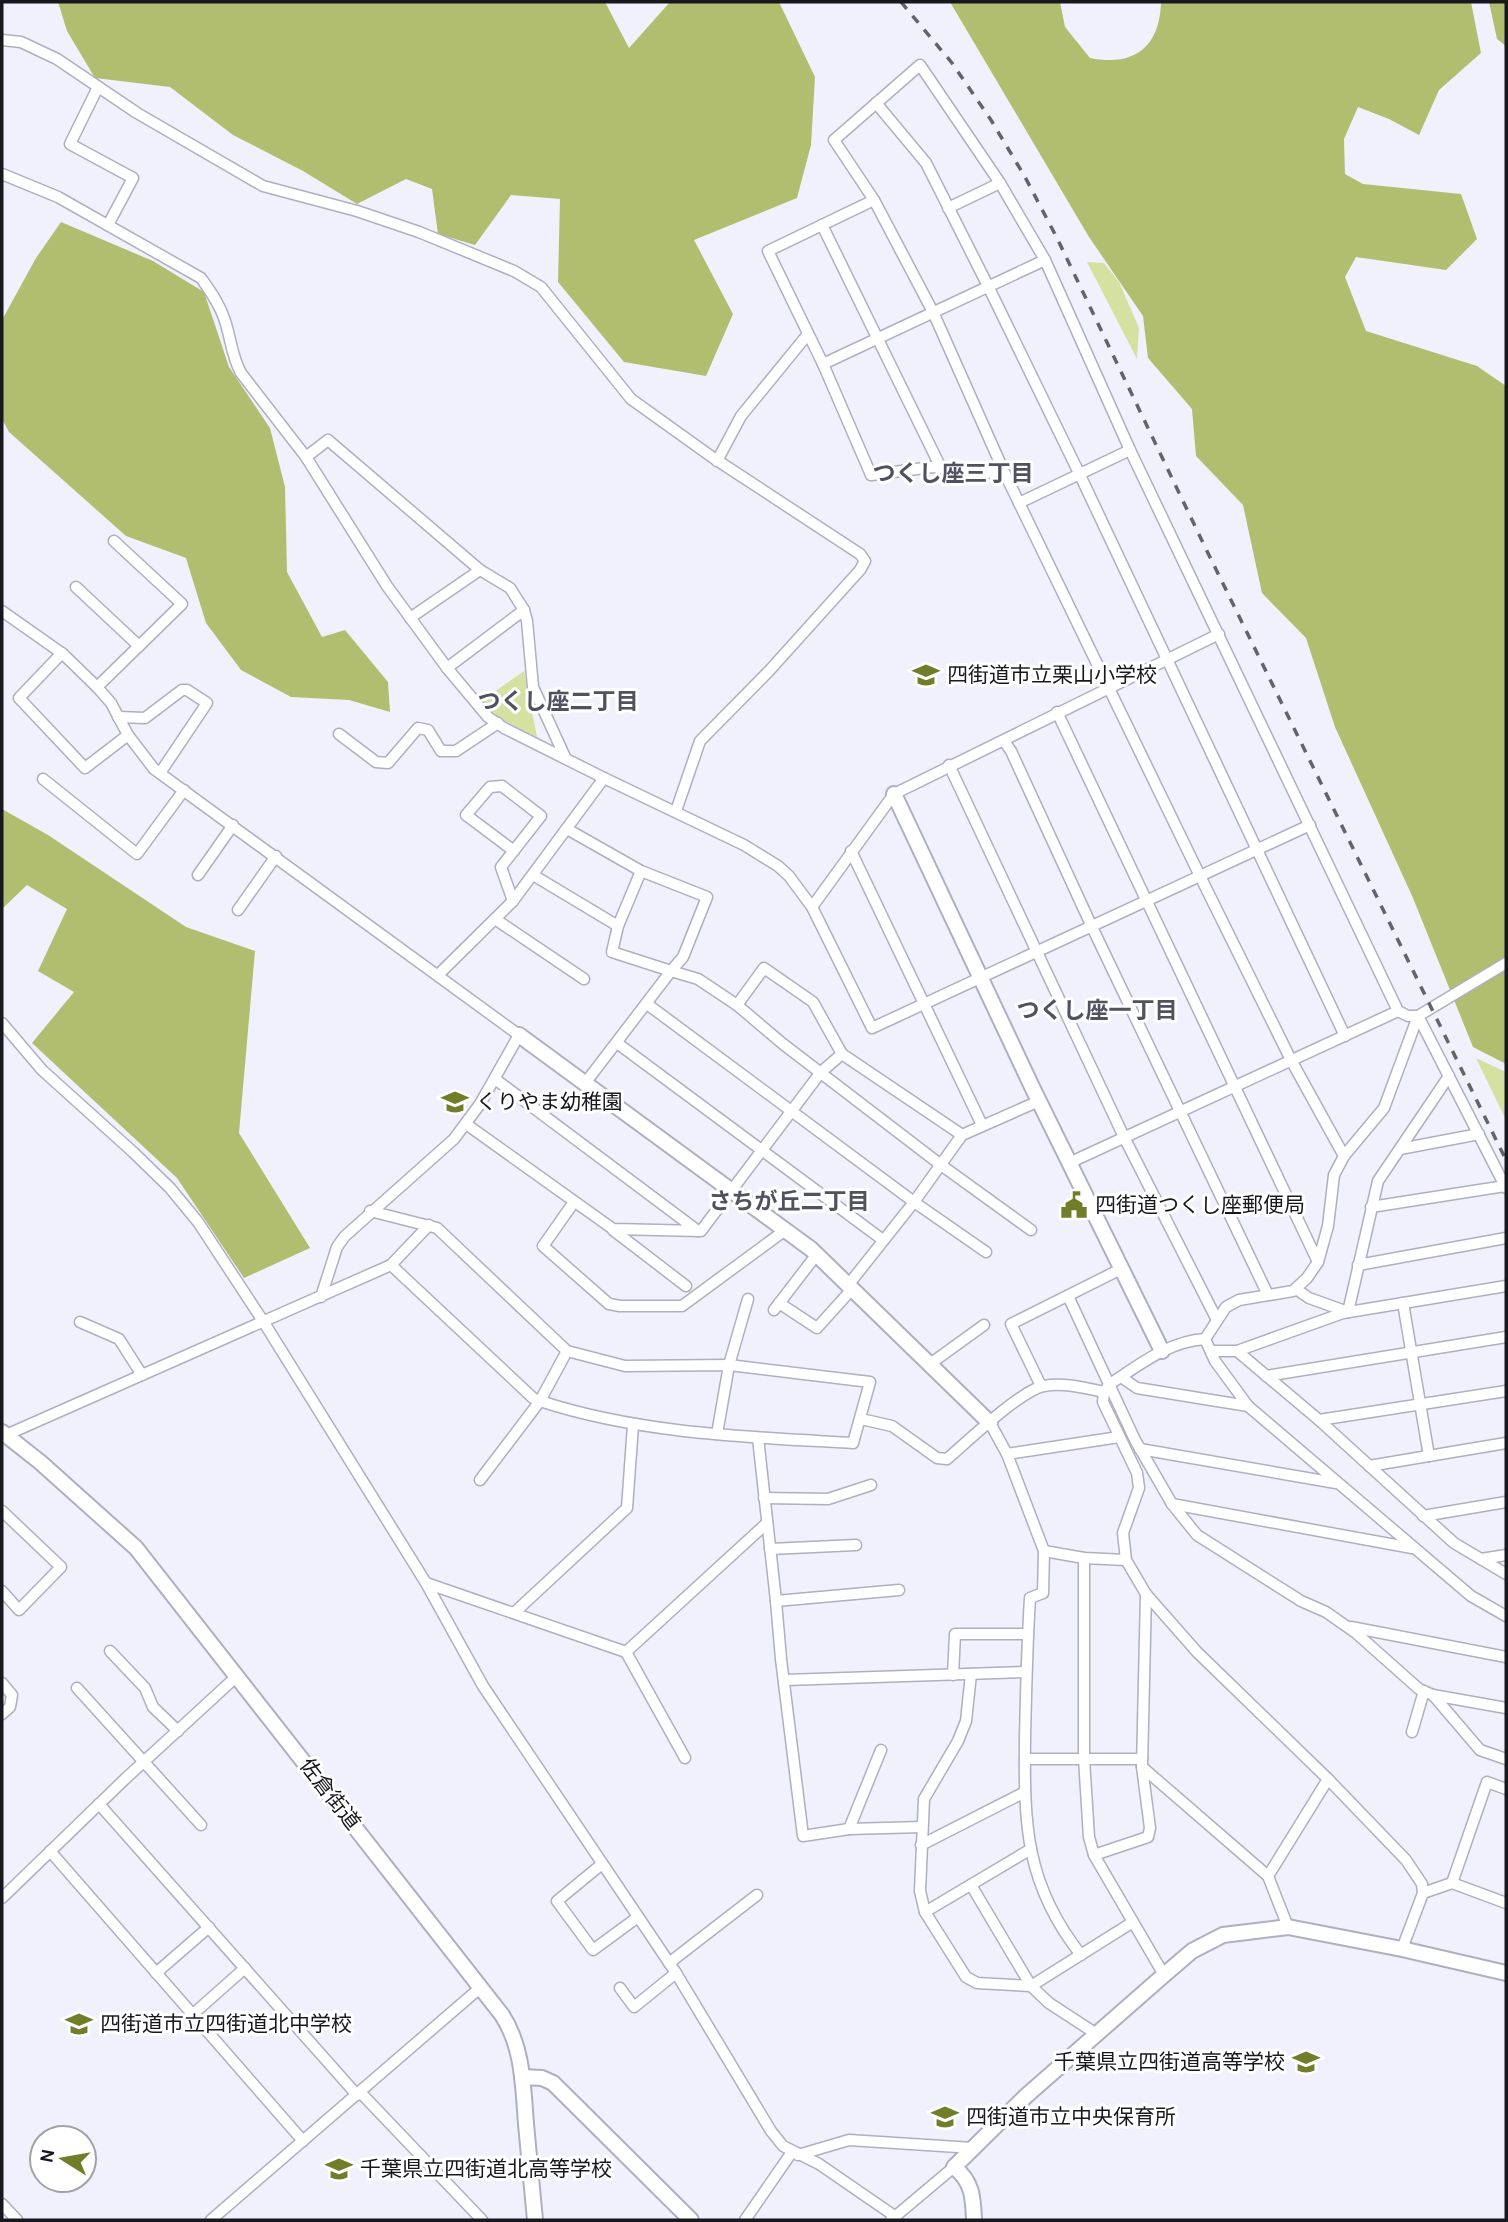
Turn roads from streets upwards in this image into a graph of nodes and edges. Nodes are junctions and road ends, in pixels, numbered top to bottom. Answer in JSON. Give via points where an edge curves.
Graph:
{"nodes":[{"id":1,"x":2,"y":40,"type":"edge"},
{"id":2,"x":98,"y":87,"type":"junction"},
{"id":3,"x":876,"y":103,"type":"junction"},
{"id":4,"x":2,"y":174,"type":"edge"},
{"id":5,"x":1000,"y":183,"type":"junction"},
{"id":6,"x":874,"y":200,"type":"junction"},
{"id":7,"x":948,"y":208,"type":"junction"},
{"id":8,"x":108,"y":225,"type":"junction"},
{"id":9,"x":822,"y":225,"type":"junction"},
{"id":10,"x":1045,"y":260,"type":"junction"},
{"id":11,"x":988,"y":286,"type":"junction"},
{"id":12,"x":933,"y":312,"type":"junction"},
{"id":13,"x":808,"y":334,"type":"junction"},
{"id":14,"x":878,"y":338,"type":"junction"},
{"id":15,"x":823,"y":365,"type":"junction"},
{"id":16,"x":1130,"y":450,"type":"junction"},
{"id":17,"x":306,"y":457,"type":"junction"},
{"id":18,"x":717,"y":461,"type":"junction"},
{"id":19,"x":942,"y":468,"type":"junction"},
{"id":20,"x":1079,"y":473,"type":"junction"},
{"id":21,"x":1005,"y":474,"type":"junction"},
{"id":22,"x":1019,"y":503,"type":"junction"},
{"id":23,"x":114,"y":541,"type":"dead end"},
{"id":24,"x":480,"y":570,"type":"junction"},
{"id":25,"x":76,"y":587,"type":"dead end"},
{"id":26,"x":524,"y":610,"type":"junction"},
{"id":27,"x":2,"y":611,"type":"edge"},
{"id":28,"x":411,"y":618,"type":"junction"},
{"id":29,"x":1219,"y":634,"type":"junction"},
{"id":30,"x":139,"y":646,"type":"junction"},
{"id":31,"x":62,"y":653,"type":"junction"},
{"id":32,"x":1166,"y":659,"type":"junction"},
{"id":33,"x":447,"y":668,"type":"junction"},
{"id":34,"x":1109,"y":686,"type":"junction"},
{"id":35,"x":97,"y":687,"type":"junction"},
{"id":36,"x":1057,"y":712,"type":"junction"},
{"id":37,"x":118,"y":717,"type":"junction"},
{"id":38,"x":498,"y":723,"type":"junction"},
{"id":39,"x":339,"y":734,"type":"dead end"},
{"id":40,"x":128,"y":735,"type":"junction"},
{"id":41,"x":1004,"y":741,"type":"junction"},
{"id":42,"x":565,"y":757,"type":"junction"},
{"id":43,"x":949,"y":765,"type":"junction"},
{"id":44,"x":160,"y":774,"type":"junction"},
{"id":45,"x":604,"y":778,"type":"junction"},
{"id":46,"x":43,"y":779,"type":"dead end"},
{"id":47,"x":184,"y":790,"type":"junction"},
{"id":48,"x":894,"y":794,"type":"junction"},
{"id":49,"x":676,"y":811,"type":"junction"},
{"id":50,"x":233,"y":825,"type":"junction"},
{"id":51,"x":1310,"y":825,"type":"junction"},
{"id":52,"x":567,"y":829,"type":"junction"},
{"id":53,"x":1256,"y":850,"type":"junction"},
{"id":54,"x":514,"y":851,"type":"junction"},
{"id":55,"x":851,"y":851,"type":"junction"},
{"id":56,"x":275,"y":856,"type":"junction"},
{"id":57,"x":641,"y":871,"type":"junction"},
{"id":58,"x":198,"y":875,"type":"dead end"},
{"id":59,"x":533,"y":875,"type":"junction"},
{"id":60,"x":1200,"y":876,"type":"junction"},
{"id":61,"x":513,"y":901,"type":"junction"},
{"id":62,"x":1146,"y":902,"type":"junction"},
{"id":63,"x":812,"y":907,"type":"junction"},
{"id":64,"x":238,"y":910,"type":"dead end"},
{"id":65,"x":495,"y":919,"type":"junction"},
{"id":66,"x":618,"y":926,"type":"junction"},
{"id":67,"x":1091,"y":926,"type":"junction"},
{"id":68,"x":1037,"y":952,"type":"junction"},
{"id":69,"x":1506,"y":963,"type":"edge"},
{"id":70,"x":671,"y":971,"type":"junction"},
{"id":71,"x":439,"y":974,"type":"junction"},
{"id":72,"x":982,"y":978,"type":"junction"},
{"id":73,"x":584,"y":979,"type":"dead end"},
{"id":74,"x":647,"y":1004,"type":"junction"},
{"id":75,"x":925,"y":1004,"type":"junction"},
{"id":76,"x":737,"y":1005,"type":"junction"},
{"id":77,"x":1398,"y":1011,"type":"junction"},
{"id":78,"x":1418,"y":1016,"type":"junction"},
{"id":79,"x":2,"y":1023,"type":"edge"},
{"id":80,"x":519,"y":1035,"type":"junction"},
{"id":81,"x":1345,"y":1036,"type":"junction"},
{"id":82,"x":617,"y":1043,"type":"junction"},
{"id":83,"x":842,"y":1054,"type":"junction"},
{"id":84,"x":1292,"y":1060,"type":"junction"},
{"id":85,"x":821,"y":1072,"type":"junction"},
{"id":86,"x":1449,"y":1076,"type":"junction"},
{"id":87,"x":495,"y":1079,"type":"junction"},
{"id":88,"x":586,"y":1082,"type":"junction"},
{"id":89,"x":1236,"y":1086,"type":"junction"},
{"id":90,"x":1039,"y":1101,"type":"junction"},
{"id":91,"x":792,"y":1111,"type":"junction"},
{"id":92,"x":1181,"y":1111,"type":"junction"},
{"id":93,"x":466,"y":1124,"type":"junction"},
{"id":94,"x":982,"y":1125,"type":"junction"},
{"id":95,"x":1479,"y":1134,"type":"junction"},
{"id":96,"x":962,"y":1135,"type":"junction"},
{"id":97,"x":1124,"y":1138,"type":"junction"},
{"id":98,"x":1400,"y":1149,"type":"junction"},
{"id":99,"x":762,"y":1151,"type":"junction"},
{"id":100,"x":1344,"y":1156,"type":"junction"},
{"id":101,"x":1069,"y":1163,"type":"junction"},
{"id":102,"x":941,"y":1165,"type":"junction"},
{"id":103,"x":1506,"y":1187,"type":"edge"},
{"id":104,"x":731,"y":1191,"type":"junction"},
{"id":105,"x":574,"y":1202,"type":"junction"},
{"id":106,"x":914,"y":1202,"type":"junction"},
{"id":107,"x":1371,"y":1207,"type":"junction"},
{"id":108,"x":370,"y":1211,"type":"junction"},
{"id":109,"x":429,"y":1225,"type":"junction"},
{"id":110,"x":612,"y":1229,"type":"junction"},
{"id":111,"x":1031,"y":1230,"type":"dead end"},
{"id":112,"x":698,"y":1231,"type":"junction"},
{"id":113,"x":784,"y":1231,"type":"junction"},
{"id":114,"x":1506,"y":1238,"type":"edge"},
{"id":115,"x":883,"y":1240,"type":"junction"},
{"id":116,"x":986,"y":1252,"type":"dead end"},
{"id":117,"x":817,"y":1254,"type":"junction"},
{"id":118,"x":1318,"y":1262,"type":"junction"},
{"id":119,"x":391,"y":1265,"type":"junction"},
{"id":120,"x":1358,"y":1265,"type":"junction"},
{"id":121,"x":1121,"y":1269,"type":"junction"},
{"id":122,"x":686,"y":1286,"type":"dead end"},
{"id":123,"x":851,"y":1286,"type":"junction"},
{"id":124,"x":1506,"y":1286,"type":"edge"},
{"id":125,"x":1296,"y":1289,"type":"junction"},
{"id":126,"x":1268,"y":1295,"type":"junction"},
{"id":127,"x":1068,"y":1296,"type":"junction"},
{"id":128,"x":321,"y":1297,"type":"junction"},
{"id":129,"x":748,"y":1299,"type":"dead end"},
{"id":130,"x":1403,"y":1303,"type":"junction"},
{"id":131,"x":1348,"y":1312,"type":"junction"},
{"id":132,"x":1217,"y":1320,"type":"junction"},
{"id":133,"x":263,"y":1321,"type":"junction"},
{"id":134,"x":80,"y":1322,"type":"dead end"},
{"id":135,"x":984,"y":1325,"type":"dead end"},
{"id":136,"x":1506,"y":1337,"type":"edge"},
{"id":137,"x":1205,"y":1339,"type":"junction"},
{"id":138,"x":567,"y":1351,"type":"junction"},
{"id":139,"x":1162,"y":1351,"type":"junction"},
{"id":140,"x":1211,"y":1351,"type":"junction"},
{"id":141,"x":1237,"y":1351,"type":"junction"},
{"id":142,"x":1412,"y":1352,"type":"junction"},
{"id":143,"x":930,"y":1364,"type":"junction"},
{"id":144,"x":729,"y":1365,"type":"junction"},
{"id":145,"x":142,"y":1375,"type":"junction"},
{"id":146,"x":1266,"y":1376,"type":"junction"},
{"id":147,"x":1121,"y":1377,"type":"junction"},
{"id":148,"x":1041,"y":1386,"type":"junction"},
{"id":149,"x":1107,"y":1388,"type":"junction"},
{"id":150,"x":1506,"y":1391,"type":"edge"},
{"id":151,"x":540,"y":1401,"type":"junction"},
{"id":152,"x":1420,"y":1404,"type":"junction"},
{"id":153,"x":1248,"y":1406,"type":"junction"},
{"id":154,"x":861,"y":1419,"type":"junction"},
{"id":155,"x":1319,"y":1420,"type":"junction"},
{"id":156,"x":990,"y":1423,"type":"junction"},
{"id":157,"x":634,"y":1425,"type":"junction"},
{"id":158,"x":4,"y":1434,"type":"edge"},
{"id":159,"x":717,"y":1434,"type":"junction"},
{"id":160,"x":1119,"y":1437,"type":"junction"},
{"id":161,"x":758,"y":1438,"type":"junction"},
{"id":162,"x":1506,"y":1443,"type":"edge"},
{"id":163,"x":1140,"y":1449,"type":"junction"},
{"id":164,"x":1007,"y":1454,"type":"junction"},
{"id":165,"x":1429,"y":1456,"type":"junction"},
{"id":166,"x":1369,"y":1466,"type":"junction"},
{"id":167,"x":480,"y":1480,"type":"dead end"},
{"id":168,"x":1339,"y":1484,"type":"junction"},
{"id":169,"x":871,"y":1485,"type":"dead end"},
{"id":170,"x":764,"y":1498,"type":"junction"},
{"id":171,"x":1506,"y":1502,"type":"edge"},
{"id":172,"x":1172,"y":1504,"type":"junction"},
{"id":173,"x":2,"y":1511,"type":"edge"},
{"id":174,"x":1423,"y":1516,"type":"junction"},
{"id":175,"x":767,"y":1523,"type":"junction"},
{"id":176,"x":856,"y":1545,"type":"dead end"},
{"id":177,"x":770,"y":1549,"type":"junction"},
{"id":178,"x":1415,"y":1549,"type":"junction"},
{"id":179,"x":1044,"y":1551,"type":"junction"},
{"id":180,"x":1506,"y":1555,"type":"edge"},
{"id":181,"x":1084,"y":1558,"type":"junction"},
{"id":182,"x":1482,"y":1559,"type":"junction"},
{"id":183,"x":1126,"y":1560,"type":"junction"},
{"id":184,"x":1506,"y":1574,"type":"edge"},
{"id":185,"x":426,"y":1583,"type":"junction"},
{"id":186,"x":899,"y":1590,"type":"dead end"},
{"id":187,"x":2,"y":1591,"type":"edge"},
{"id":188,"x":1146,"y":1594,"type":"junction"},
{"id":189,"x":776,"y":1601,"type":"junction"},
{"id":190,"x":515,"y":1612,"type":"junction"},
{"id":191,"x":1506,"y":1616,"type":"edge"},
{"id":192,"x":1347,"y":1627,"type":"junction"},
{"id":193,"x":1028,"y":1634,"type":"junction"},
{"id":194,"x":110,"y":1651,"type":"dead end"},
{"id":195,"x":626,"y":1652,"type":"junction"},
{"id":196,"x":1506,"y":1657,"type":"edge"},
{"id":197,"x":1026,"y":1672,"type":"junction"},
{"id":198,"x":971,"y":1674,"type":"junction"},
{"id":199,"x":953,"y":1675,"type":"junction"},
{"id":200,"x":237,"y":1676,"type":"junction"},
{"id":201,"x":785,"y":1680,"type":"junction"},
{"id":202,"x":2,"y":1683,"type":"edge"},
{"id":203,"x":77,"y":1688,"type":"dead end"},
{"id":204,"x":1429,"y":1693,"type":"junction"},
{"id":205,"x":1506,"y":1709,"type":"edge"},
{"id":206,"x":2,"y":1714,"type":"edge"},
{"id":207,"x":178,"y":1731,"type":"junction"},
{"id":208,"x":1412,"y":1732,"type":"dead end"},
{"id":209,"x":881,"y":1750,"type":"dead end"},
{"id":210,"x":685,"y":1758,"type":"dead end"},
{"id":211,"x":1025,"y":1759,"type":"junction"},
{"id":212,"x":1084,"y":1759,"type":"junction"},
{"id":213,"x":1506,"y":1759,"type":"edge"},
{"id":214,"x":143,"y":1762,"type":"junction"},
{"id":215,"x":1142,"y":1763,"type":"junction"},
{"id":216,"x":1328,"y":1779,"type":"junction"},
{"id":217,"x":1506,"y":1789,"type":"edge"},
{"id":218,"x":1025,"y":1792,"type":"junction"},
{"id":219,"x":99,"y":1804,"type":"junction"},
{"id":220,"x":201,"y":1825,"type":"dead end"},
{"id":221,"x":922,"y":1828,"type":"junction"},
{"id":222,"x":849,"y":1829,"type":"junction"},
{"id":223,"x":921,"y":1845,"type":"junction"},
{"id":224,"x":1031,"y":1849,"type":"junction"},
{"id":225,"x":50,"y":1851,"type":"junction"},
{"id":226,"x":1094,"y":1855,"type":"junction"},
{"id":227,"x":602,"y":1864,"type":"junction"},
{"id":228,"x":1268,"y":1876,"type":"junction"},
{"id":229,"x":1452,"y":1883,"type":"junction"},
{"id":230,"x":971,"y":1885,"type":"junction"},
{"id":231,"x":1423,"y":1893,"type":"junction"},
{"id":232,"x":757,"y":1895,"type":"dead end"},
{"id":233,"x":2,"y":1898,"type":"edge"},
{"id":234,"x":1506,"y":1903,"type":"edge"},
{"id":235,"x":925,"y":1912,"type":"junction"},
{"id":236,"x":638,"y":1917,"type":"junction"},
{"id":237,"x":1133,"y":1922,"type":"junction"},
{"id":238,"x":208,"y":1927,"type":"junction"},
{"id":239,"x":1288,"y":1927,"type":"junction"},
{"id":240,"x":1402,"y":1949,"type":"junction"},
{"id":241,"x":1082,"y":1955,"type":"junction"},
{"id":242,"x":669,"y":1963,"type":"junction"},
{"id":243,"x":245,"y":1968,"type":"junction"},
{"id":244,"x":156,"y":1973,"type":"junction"},
{"id":245,"x":676,"y":1973,"type":"junction"},
{"id":246,"x":1506,"y":1973,"type":"edge"},
{"id":247,"x":1164,"y":1975,"type":"junction"},
{"id":248,"x":1031,"y":1986,"type":"junction"},
{"id":249,"x":481,"y":1987,"type":"junction"},
{"id":250,"x":620,"y":1988,"type":"dead end"},
{"id":251,"x":192,"y":2015,"type":"junction"},
{"id":252,"x":1098,"y":2035,"type":"junction"},
{"id":253,"x":522,"y":2077,"type":"junction"},
{"id":254,"x":358,"y":2093,"type":"junction"},
{"id":255,"x":303,"y":2141,"type":"junction"},
{"id":256,"x":973,"y":2148,"type":"junction"},
{"id":257,"x":795,"y":2153,"type":"junction"},
{"id":258,"x":954,"y":2167,"type":"junction"},
{"id":259,"x":3,"y":2208,"type":"edge"},
{"id":260,"x":893,"y":2219,"type":"edge"},
{"id":261,"x":17,"y":2220,"type":"edge"},
{"id":262,"x":212,"y":2220,"type":"edge"},
{"id":263,"x":482,"y":2220,"type":"edge"},
{"id":264,"x":535,"y":2220,"type":"edge"},
{"id":265,"x":691,"y":2220,"type":"edge"},
{"id":266,"x":745,"y":2220,"type":"edge"},
{"id":267,"x":974,"y":2220,"type":"edge"}],
"edges":[{"from":1,"to":2,"type":"street","via":[[40,50]]},
{"from":2,"to":8,"type":"street","via":[[70,144],[134,178]]},
{"from":2,"to":18,"type":"street","via":[[262,186],[357,211],[514,271],[541,287],[632,399]]},
{"from":3,"to":5,"type":"street","via":[[920,65]]},
{"from":3,"to":6,"type":"street","via":[[834,140]]},
{"from":3,"to":7,"type":"street","via":[[926,163]]},
{"from":4,"to":8,"type":"street","via":[[58,197]]},
{"from":5,"to":7,"type":"street"},
{"from":5,"to":10,"type":"street"},
{"from":6,"to":9,"type":"street"},
{"from":6,"to":12,"type":"street"},
{"from":7,"to":11,"type":"street"},
{"from":8,"to":17,"type":"street","via":[[201,278],[225,319],[233,360]]},
{"from":9,"to":13,"type":"street","via":[[768,251]]},
{"from":9,"to":14,"type":"street"},
{"from":10,"to":11,"type":"street"},
{"from":10,"to":16,"type":"street"},
{"from":11,"to":12,"type":"street"},
{"from":11,"to":20,"type":"street"},
{"from":12,"to":14,"type":"street"},
{"from":12,"to":21,"type":"street"},
{"from":13,"to":15,"type":"street"},
{"from":13,"to":18,"type":"street","via":[[741,416]]},
{"from":14,"to":15,"type":"street"},
{"from":14,"to":19,"type":"street"},
{"from":15,"to":19,"type":"street","via":[[871,475]]},
{"from":16,"to":20,"type":"street"},
{"from":16,"to":29,"type":"street"},
{"from":17,"to":24,"type":"street","via":[[327,440]]},
{"from":17,"to":28,"type":"street"},
{"from":18,"to":49,"type":"street","via":[[826,530],[865,561],[815,621],[700,741]]},
{"from":19,"to":21,"type":"street"},
{"from":20,"to":22,"type":"street"},
{"from":20,"to":32,"type":"street"},
{"from":21,"to":22,"type":"street"},
{"from":22,"to":34,"type":"street"},
{"from":23,"to":30,"type":"street","via":[[182,604]]},
{"from":24,"to":26,"type":"street","via":[[510,588]]},
{"from":24,"to":28,"type":"street"},
{"from":25,"to":30,"type":"street"},
{"from":26,"to":33,"type":"street"},
{"from":26,"to":42,"type":"street","via":[[533,687]]},
{"from":27,"to":31,"type":"street"},
{"from":28,"to":33,"type":"street"},
{"from":29,"to":32,"type":"street"},
{"from":29,"to":51,"type":"street"},
{"from":30,"to":35,"type":"street"},
{"from":31,"to":35,"type":"street"},
{"from":31,"to":40,"type":"street","via":[[19,698],[85,768]]},
{"from":32,"to":34,"type":"street"},
{"from":32,"to":53,"type":"street"},
{"from":33,"to":38,"type":"street"},
{"from":34,"to":36,"type":"street"},
{"from":34,"to":60,"type":"street"},
{"from":35,"to":37,"type":"street"},
{"from":36,"to":41,"type":"street"},
{"from":36,"to":62,"type":"street"},
{"from":37,"to":40,"type":"street"},
{"from":37,"to":44,"type":"street","via":[[145,718],[182,690],[207,704]]},
{"from":38,"to":39,"type":"street","via":[[456,751],[441,751],[428,730],[418,728],[388,763],[376,762]]},
{"from":38,"to":42,"type":"street"},
{"from":40,"to":44,"type":"street"},
{"from":41,"to":43,"type":"street"},
{"from":41,"to":67,"type":"street"},
{"from":42,"to":45,"type":"street"},
{"from":43,"to":48,"type":"street"},
{"from":43,"to":68,"type":"street"},
{"from":44,"to":47,"type":"street"},
{"from":45,"to":49,"type":"street"},
{"from":45,"to":52,"type":"street"},
{"from":46,"to":47,"type":"street","via":[[136,854]]},
{"from":47,"to":50,"type":"street"},
{"from":48,"to":55,"type":"street"},
{"from":48,"to":72,"type":"street"},
{"from":49,"to":63,"type":"street","via":[[768,859],[789,876]]},
{"from":50,"to":56,"type":"street"},
{"from":50,"to":58,"type":"street"},
{"from":51,"to":53,"type":"street"},
{"from":51,"to":77,"type":"street"},
{"from":52,"to":57,"type":"street"},
{"from":52,"to":59,"type":"street"},
{"from":53,"to":60,"type":"street"},
{"from":53,"to":81,"type":"street"},
{"from":54,"to":54,"type":"street","via":[[541,816],[502,786],[490,787],[466,815]]},
{"from":54,"to":61,"type":"street","via":[[502,867]]},
{"from":55,"to":63,"type":"street"},
{"from":55,"to":75,"type":"street"},
{"from":56,"to":64,"type":"street"},
{"from":56,"to":71,"type":"street"},
{"from":57,"to":66,"type":"street"},
{"from":57,"to":70,"type":"street","via":[[707,897],[683,957]]},
{"from":59,"to":61,"type":"street"},
{"from":59,"to":66,"type":"street"},
{"from":60,"to":62,"type":"street"},
{"from":60,"to":84,"type":"street"},
{"from":61,"to":65,"type":"street"},
{"from":62,"to":67,"type":"street"},
{"from":62,"to":89,"type":"street"},
{"from":63,"to":75,"type":"street","via":[[872,1028]]},
{"from":65,"to":71,"type":"street"},
{"from":65,"to":73,"type":"street"},
{"from":66,"to":70,"type":"street","via":[[612,952]]},
{"from":67,"to":68,"type":"street"},
{"from":67,"to":92,"type":"street"},
{"from":68,"to":72,"type":"street"},
{"from":68,"to":97,"type":"street"},
{"from":69,"to":78,"type":"street"},
{"from":70,"to":74,"type":"street"},
{"from":70,"to":76,"type":"street","via":[[698,979]]},
{"from":71,"to":80,"type":"street"},
{"from":72,"to":75,"type":"street"},
{"from":72,"to":90,"type":"street"},
{"from":74,"to":82,"type":"street"},
{"from":74,"to":91,"type":"street"},
{"from":75,"to":94,"type":"street"},
{"from":76,"to":83,"type":"street","via":[[764,968],[813,1002]]},
{"from":76,"to":85,"type":"street"},
{"from":77,"to":78,"type":"street"},
{"from":77,"to":81,"type":"street"},
{"from":78,"to":86,"type":"street"},
{"from":78,"to":100,"type":"street","via":[[1384,1108]]},
{"from":79,"to":133,"type":"street","via":[[53,1082],[170,1188]]},
{"from":80,"to":87,"type":"street"},
{"from":80,"to":88,"type":"street"},
{"from":81,"to":84,"type":"street"},
{"from":82,"to":88,"type":"street"},
{"from":82,"to":99,"type":"street"},
{"from":83,"to":85,"type":"street"},
{"from":83,"to":96,"type":"street"},
{"from":84,"to":89,"type":"street"},
{"from":84,"to":100,"type":"street"},
{"from":85,"to":91,"type":"street"},
{"from":85,"to":102,"type":"street"},
{"from":86,"to":95,"type":"street"},
{"from":86,"to":98,"type":"street"},
{"from":87,"to":93,"type":"street"},
{"from":87,"to":112,"type":"street"},
{"from":88,"to":104,"type":"street"},
{"from":89,"to":92,"type":"street"},
{"from":89,"to":118,"type":"street"},
{"from":90,"to":94,"type":"street"},
{"from":90,"to":101,"type":"street"},
{"from":91,"to":99,"type":"street"},
{"from":91,"to":106,"type":"street"},
{"from":92,"to":97,"type":"street"},
{"from":92,"to":126,"type":"street"},
{"from":93,"to":105,"type":"street"},
{"from":93,"to":108,"type":"street"},
{"from":94,"to":96,"type":"street"},
{"from":95,"to":98,"type":"street"},
{"from":95,"to":103,"type":"street"},
{"from":96,"to":102,"type":"street"},
{"from":97,"to":101,"type":"street"},
{"from":97,"to":132,"type":"street"},
{"from":98,"to":107,"type":"street","via":[[1378,1181]]},
{"from":99,"to":104,"type":"street"},
{"from":99,"to":115,"type":"street"},
{"from":100,"to":118,"type":"street","via":[[1334,1175]]},
{"from":101,"to":121,"type":"street"},
{"from":102,"to":106,"type":"street"},
{"from":102,"to":111,"type":"street"},
{"from":103,"to":107,"type":"street"},
{"from":104,"to":112,"type":"street"},
{"from":104,"to":113,"type":"street"},
{"from":105,"to":110,"type":"street"},
{"from":105,"to":113,"type":"street","via":[[543,1247],[609,1304],[620,1306],[682,1306]]},
{"from":106,"to":115,"type":"street"},
{"from":106,"to":116,"type":"street"},
{"from":107,"to":120,"type":"street"},
{"from":108,"to":109,"type":"street"},
{"from":108,"to":128,"type":"street","via":[[337,1247]]},
{"from":109,"to":119,"type":"street"},
{"from":109,"to":138,"type":"street","via":[[438,1227]]},
{"from":110,"to":112,"type":"street"},
{"from":110,"to":122,"type":"street"},
{"from":113,"to":117,"type":"street"},
{"from":114,"to":120,"type":"street"},
{"from":115,"to":123,"type":"street"},
{"from":117,"to":123,"type":"street"},
{"from":117,"to":123,"type":"street","via":[[777,1306],[817,1328]]},
{"from":118,"to":125,"type":"street"},
{"from":119,"to":128,"type":"street"},
{"from":119,"to":151,"type":"street"},
{"from":120,"to":131,"type":"street"},
{"from":121,"to":127,"type":"street"},
{"from":121,"to":139,"type":"street"},
{"from":123,"to":143,"type":"street"},
{"from":124,"to":130,"type":"street"},
{"from":125,"to":126,"type":"street"},
{"from":125,"to":131,"type":"street"},
{"from":126,"to":132,"type":"street","via":[[1239,1300],[1226,1307]]},
{"from":127,"to":148,"type":"street","via":[[1012,1324]]},
{"from":127,"to":149,"type":"street"},
{"from":128,"to":133,"type":"street"},
{"from":129,"to":144,"type":"street"},
{"from":130,"to":131,"type":"street"},
{"from":130,"to":142,"type":"street"},
{"from":131,"to":141,"type":"street"},
{"from":132,"to":137,"type":"street"},
{"from":133,"to":145,"type":"street"},
{"from":133,"to":185,"type":"street"},
{"from":134,"to":145,"type":"street","via":[[119,1339]]},
{"from":135,"to":143,"type":"street"},
{"from":136,"to":142,"type":"street"},
{"from":137,"to":139,"type":"street","via":[[1185,1340]]},
{"from":137,"to":140,"type":"street"},
{"from":138,"to":144,"type":"street","via":[[625,1366]]},
{"from":138,"to":151,"type":"street"},
{"from":139,"to":147,"type":"street"},
{"from":140,"to":141,"type":"street"},
{"from":140,"to":153,"type":"street"},
{"from":141,"to":146,"type":"street"},
{"from":142,"to":146,"type":"street"},
{"from":142,"to":152,"type":"street"},
{"from":143,"to":156,"type":"street"},
{"from":144,"to":154,"type":"street","via":[[870,1382]]},
{"from":144,"to":159,"type":"street"},
{"from":145,"to":158,"type":"street"},
{"from":146,"to":155,"type":"street"},
{"from":147,"to":149,"type":"street"},
{"from":147,"to":153,"type":"street","via":[[1137,1388]]},
{"from":148,"to":149,"type":"street"},
{"from":148,"to":156,"type":"street"},
{"from":149,"to":160,"type":"street","via":[[1103,1402]]},
{"from":149,"to":163,"type":"street"},
{"from":150,"to":152,"type":"street"},
{"from":151,"to":157,"type":"street"},
{"from":151,"to":167,"type":"street"},
{"from":152,"to":155,"type":"street"},
{"from":152,"to":165,"type":"street"},
{"from":153,"to":168,"type":"street"},
{"from":154,"to":156,"type":"street","via":[[892,1426],[937,1458],[947,1458]]},
{"from":154,"to":161,"type":"street","via":[[853,1443]]},
{"from":155,"to":166,"type":"street"},
{"from":156,"to":164,"type":"street"},
{"from":157,"to":159,"type":"street"},
{"from":157,"to":190,"type":"street","via":[[627,1508]]},
{"from":158,"to":200,"type":"street","name":"佐倉街道","via":[[136,1548]]},
{"from":159,"to":161,"type":"street"},
{"from":160,"to":164,"type":"street"},
{"from":160,"to":183,"type":"street","via":[[1137,1473],[1139,1488],[1123,1533]]},
{"from":161,"to":170,"type":"street"},
{"from":162,"to":165,"type":"street"},
{"from":163,"to":168,"type":"street"},
{"from":163,"to":172,"type":"street"},
{"from":164,"to":179,"type":"street"},
{"from":165,"to":166,"type":"street"},
{"from":166,"to":174,"type":"street"},
{"from":168,"to":178,"type":"street"},
{"from":169,"to":170,"type":"street","via":[[828,1499]]},
{"from":170,"to":175,"type":"street"},
{"from":171,"to":174,"type":"street"},
{"from":172,"to":178,"type":"street"},
{"from":172,"to":192,"type":"street","via":[[1197,1535]]},
{"from":173,"to":187,"type":"street","via":[[61,1567],[19,1610]]},
{"from":174,"to":182,"type":"street","via":[[1454,1543]]},
{"from":175,"to":177,"type":"street"},
{"from":175,"to":195,"type":"street"},
{"from":176,"to":177,"type":"street"},
{"from":177,"to":189,"type":"street"},
{"from":178,"to":191,"type":"street","via":[[1471,1596]]},
{"from":179,"to":181,"type":"street"},
{"from":179,"to":193,"type":"street","via":[[1043,1593],[1030,1598]]},
{"from":180,"to":182,"type":"street"},
{"from":181,"to":183,"type":"street"},
{"from":181,"to":212,"type":"street"},
{"from":182,"to":184,"type":"street"},
{"from":183,"to":188,"type":"street"},
{"from":185,"to":190,"type":"street"},
{"from":185,"to":227,"type":"street","via":[[483,1686]]},
{"from":186,"to":189,"type":"street"},
{"from":188,"to":215,"type":"street"},
{"from":188,"to":216,"type":"street","via":[[1196,1652]]},
{"from":189,"to":201,"type":"street"},
{"from":190,"to":195,"type":"street"},
{"from":192,"to":196,"type":"street"},
{"from":192,"to":204,"type":"street"},
{"from":193,"to":197,"type":"street"},
{"from":193,"to":199,"type":"street","via":[[955,1634]]},
{"from":194,"to":207,"type":"street"},
{"from":195,"to":210,"type":"street"},
{"from":197,"to":198,"type":"street"},
{"from":197,"to":211,"type":"street"},
{"from":198,"to":199,"type":"street"},
{"from":198,"to":221,"type":"street","via":[[966,1721],[924,1799]]},
{"from":199,"to":201,"type":"street"},
{"from":200,"to":207,"type":"street"},
{"from":200,"to":249,"type":"street","name":"佐倉街道"},
{"from":201,"to":222,"type":"street","via":[[803,1836]]},
{"from":202,"to":206,"type":"street","via":[[12,1695],[10,1707]]},
{"from":203,"to":214,"type":"street"},
{"from":204,"to":205,"type":"street"},
{"from":204,"to":208,"type":"street"},
{"from":204,"to":213,"type":"street","via":[[1480,1750]]},
{"from":207,"to":214,"type":"street"},
{"from":209,"to":222,"type":"street"},
{"from":211,"to":212,"type":"street"},
{"from":211,"to":218,"type":"street"},
{"from":212,"to":215,"type":"street"},
{"from":212,"to":226,"type":"street"},
{"from":214,"to":219,"type":"street"},
{"from":214,"to":220,"type":"street"},
{"from":215,"to":226,"type":"street","via":[[1148,1837]]},
{"from":215,"to":228,"type":"street"},
{"from":216,"to":228,"type":"street"},
{"from":216,"to":231,"type":"street","via":[[1406,1860]]},
{"from":217,"to":229,"type":"street","via":[[1487,1782]]},
{"from":218,"to":223,"type":"street"},
{"from":218,"to":224,"type":"street"},
{"from":219,"to":225,"type":"street"},
{"from":219,"to":238,"type":"street"},
{"from":221,"to":222,"type":"street"},
{"from":221,"to":223,"type":"street"},
{"from":223,"to":235,"type":"street","via":[[920,1891]]},
{"from":224,"to":230,"type":"street"},
{"from":224,"to":241,"type":"street","via":[[1054,1916]]},
{"from":225,"to":233,"type":"street"},
{"from":225,"to":244,"type":"street"},
{"from":226,"to":237,"type":"street"},
{"from":227,"to":236,"type":"street"},
{"from":227,"to":236,"type":"street","via":[[557,1901],[593,1950]]},
{"from":228,"to":239,"type":"street"},
{"from":229,"to":231,"type":"street"},
{"from":229,"to":234,"type":"street"},
{"from":230,"to":235,"type":"street"},
{"from":230,"to":248,"type":"street"},
{"from":231,"to":240,"type":"street"},
{"from":232,"to":242,"type":"street"},
{"from":235,"to":248,"type":"street","via":[[966,1977],[977,1983]]},
{"from":236,"to":242,"type":"street"},
{"from":237,"to":241,"type":"street"},
{"from":237,"to":247,"type":"street"},
{"from":238,"to":243,"type":"street"},
{"from":238,"to":244,"type":"street"},
{"from":239,"to":240,"type":"street"},
{"from":239,"to":247,"type":"street","via":[[1213,1938]]},
{"from":240,"to":246,"type":"street"},
{"from":241,"to":248,"type":"street"},
{"from":242,"to":245,"type":"street"},
{"from":243,"to":251,"type":"street"},
{"from":243,"to":254,"type":"street"},
{"from":244,"to":251,"type":"street"},
{"from":245,"to":250,"type":"street","via":[[634,2007]]},
{"from":245,"to":257,"type":"street","via":[[771,2131]]},
{"from":247,"to":252,"type":"street"},
{"from":248,"to":252,"type":"street"},
{"from":249,"to":253,"type":"street","name":"佐倉街道","via":[[511,2029]]},
{"from":249,"to":254,"type":"street"},
{"from":251,"to":255,"type":"street"},
{"from":252,"to":256,"type":"street"},
{"from":253,"to":264,"type":"street","name":"佐倉街道"},
{"from":253,"to":265,"type":"street","via":[[553,2083]]},
{"from":254,"to":255,"type":"street"},
{"from":254,"to":263,"type":"street"},
{"from":255,"to":262,"type":"street"},
{"from":256,"to":257,"type":"street","via":[[849,2140]]},
{"from":256,"to":258,"type":"street"},
{"from":257,"to":260,"type":"street","via":[[819,2164]]},
{"from":257,"to":266,"type":"street"},
{"from":258,"to":260,"type":"street"},
{"from":258,"to":267,"type":"street","via":[[972,2189]]},
{"from":259,"to":261,"type":"street"}]}
